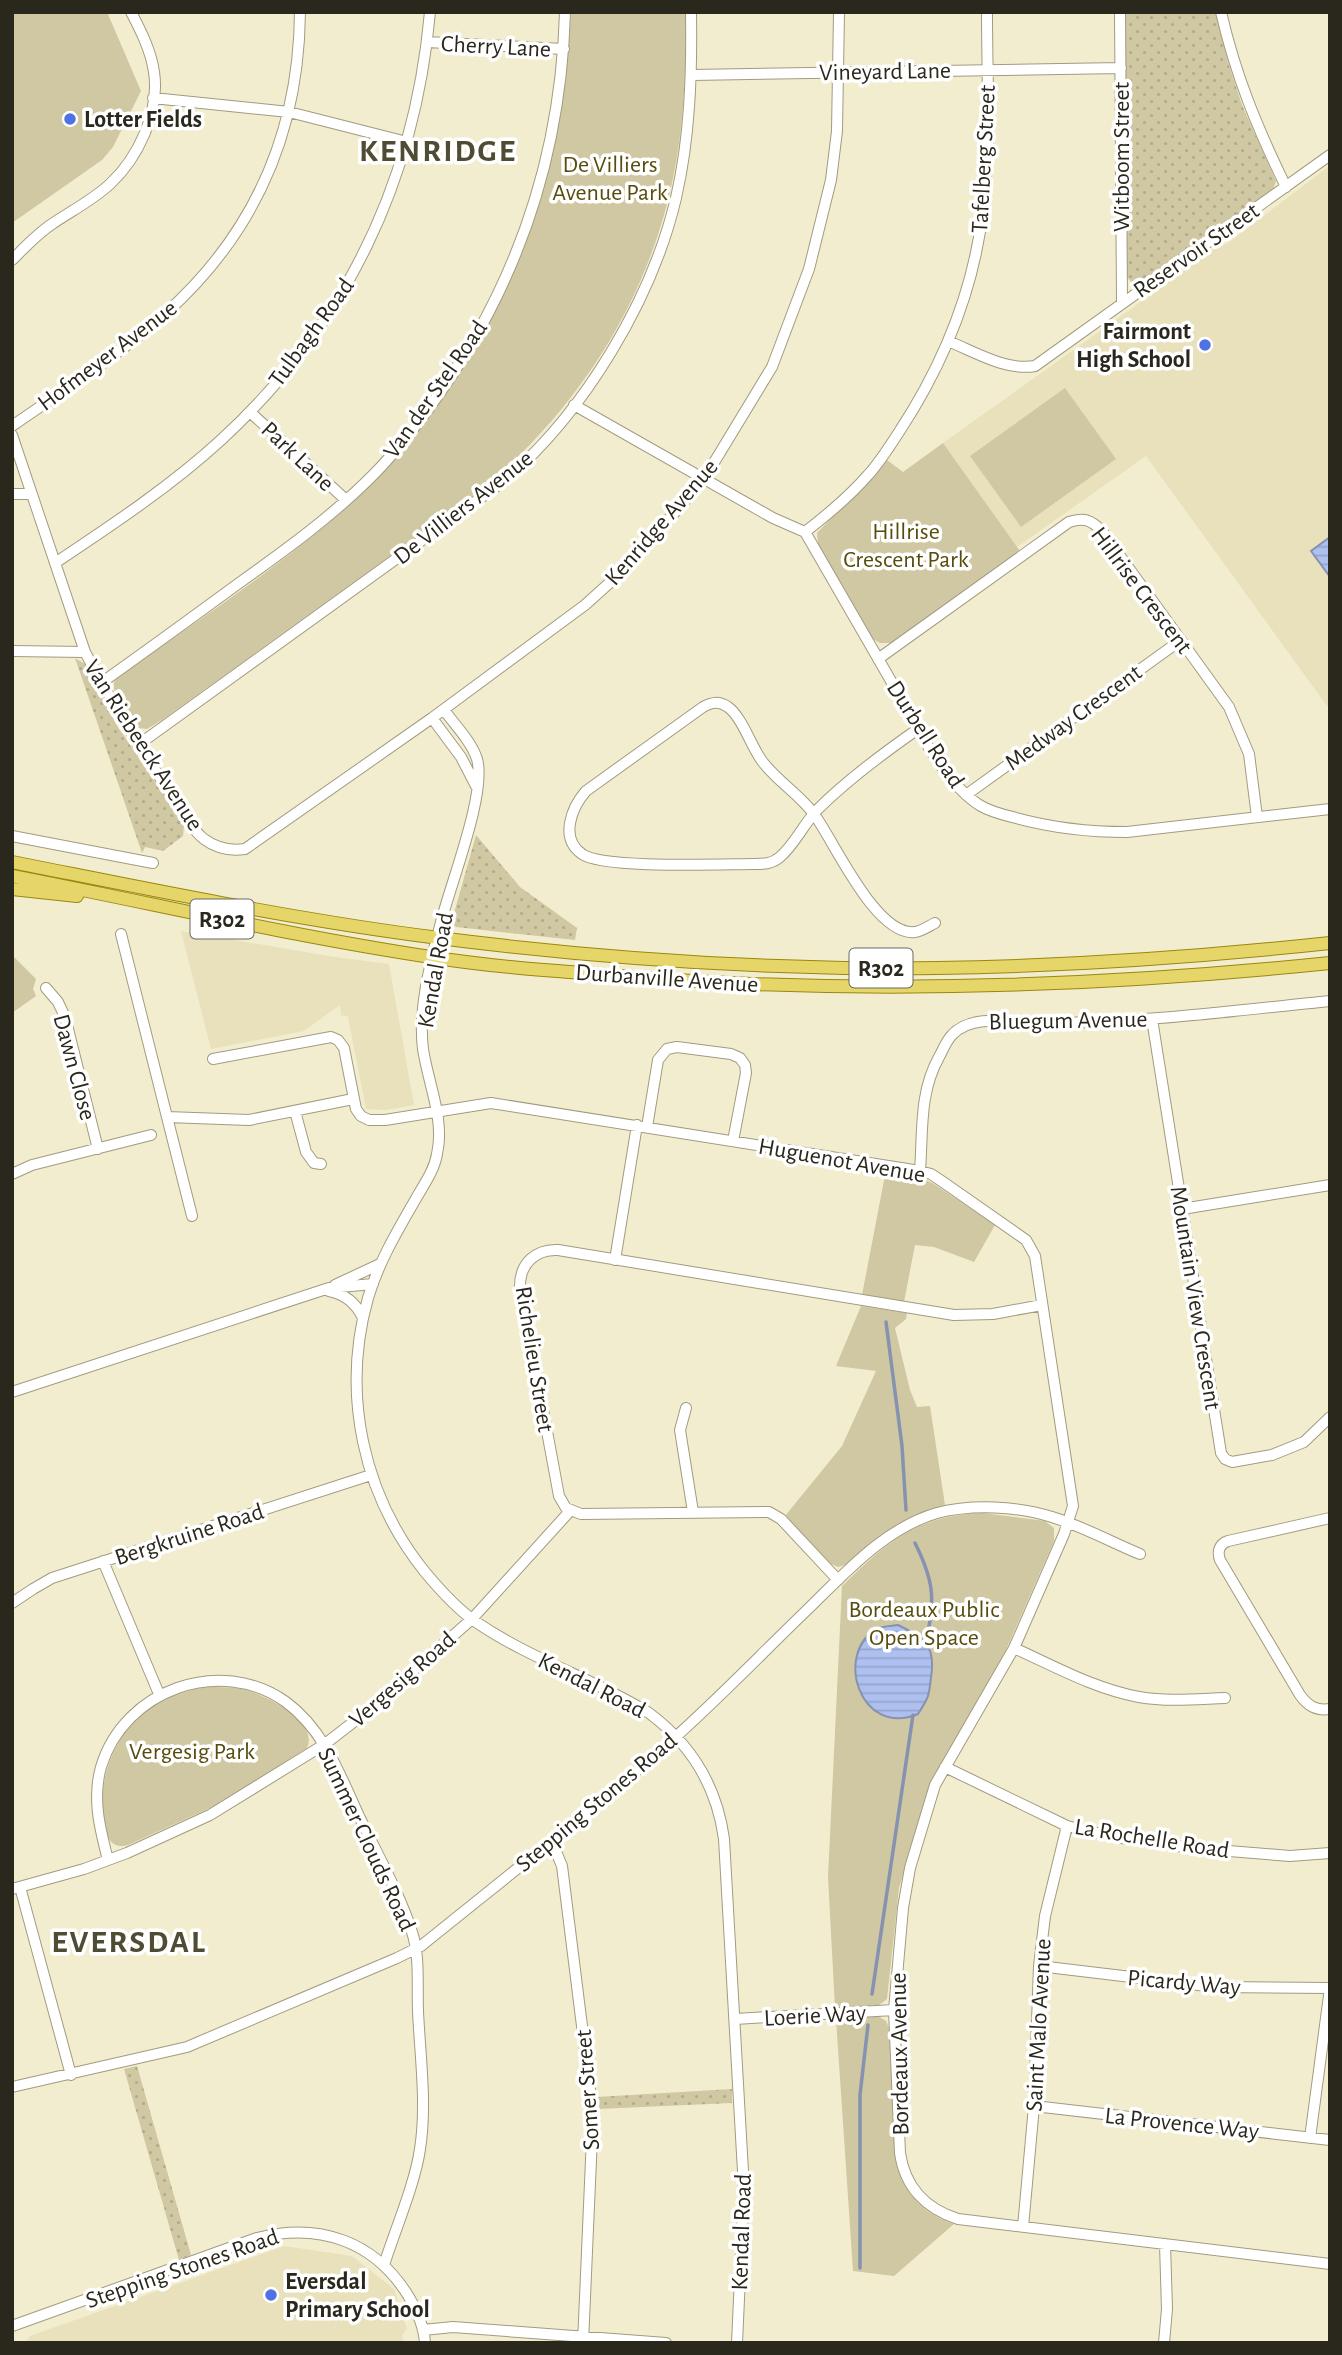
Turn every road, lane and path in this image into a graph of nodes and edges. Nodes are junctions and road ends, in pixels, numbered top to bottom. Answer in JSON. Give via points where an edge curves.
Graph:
{"nodes":[{"id":1,"x":131,"y":12,"type":"edge"},
{"id":2,"x":300,"y":12,"type":"edge"},
{"id":3,"x":430,"y":12,"type":"edge"},
{"id":4,"x":565,"y":12,"type":"edge"},
{"id":5,"x":691,"y":12,"type":"edge"},
{"id":6,"x":839,"y":12,"type":"edge"},
{"id":7,"x":987,"y":12,"type":"edge"},
{"id":8,"x":1120,"y":12,"type":"edge"},
{"id":9,"x":1221,"y":12,"type":"edge"},
{"id":10,"x":427,"y":43,"type":"junction"},
{"id":11,"x":564,"y":49,"type":"junction"},
{"id":12,"x":1121,"y":68,"type":"junction"},
{"id":13,"x":987,"y":70,"type":"junction"},
{"id":14,"x":839,"y":72,"type":"junction"},
{"id":15,"x":692,"y":75,"type":"junction"},
{"id":16,"x":153,"y":98,"type":"junction"},
{"id":17,"x":289,"y":112,"type":"junction"},
{"id":18,"x":407,"y":142,"type":"junction"},
{"id":19,"x":1330,"y":155,"type":"edge"},
{"id":20,"x":1286,"y":187,"type":"junction"},
{"id":21,"x":12,"y":260,"type":"edge"},
{"id":22,"x":1122,"y":302,"type":"junction"},
{"id":23,"x":948,"y":341,"type":"junction"},
{"id":24,"x":574,"y":405,"type":"junction"},
{"id":25,"x":250,"y":412,"type":"junction"},
{"id":26,"x":12,"y":426,"type":"edge"},
{"id":27,"x":12,"y":435,"type":"edge"},
{"id":28,"x":704,"y":479,"type":"junction"},
{"id":29,"x":12,"y":494,"type":"edge"},
{"id":30,"x":32,"y":494,"type":"junction"},
{"id":31,"x":346,"y":500,"type":"junction"},
{"id":32,"x":805,"y":532,"type":"junction"},
{"id":33,"x":55,"y":563,"type":"junction"},
{"id":34,"x":1181,"y":640,"type":"junction"},
{"id":35,"x":12,"y":651,"type":"edge"},
{"id":36,"x":85,"y":652,"type":"junction"},
{"id":37,"x":878,"y":659,"type":"junction"},
{"id":38,"x":102,"y":683,"type":"junction"},
{"id":39,"x":444,"y":710,"type":"junction"},
{"id":40,"x":432,"y":718,"type":"junction"},
{"id":41,"x":918,"y":729,"type":"junction"},
{"id":42,"x":138,"y":746,"type":"junction"},
{"id":43,"x":477,"y":789,"type":"junction"},
{"id":44,"x":966,"y":794,"type":"junction"},
{"id":45,"x":1330,"y":809,"type":"edge"},
{"id":46,"x":814,"y":814,"type":"junction"},
{"id":47,"x":1257,"y":817,"type":"junction"},
{"id":48,"x":12,"y":836,"type":"edge"},
{"id":49,"x":220,"y":847,"type":"joint"},
{"id":50,"x":12,"y":862,"type":"edge"},
{"id":51,"x":153,"y":863,"type":"dead end"},
{"id":52,"x":12,"y":876,"type":"edge"},
{"id":53,"x":12,"y":889,"type":"edge"},
{"id":54,"x":112,"y":896,"type":"junction"},
{"id":55,"x":935,"y":922,"type":"dead end"},
{"id":56,"x":121,"y":934,"type":"dead end"},
{"id":57,"x":437,"y":938,"type":"junction"},
{"id":58,"x":1330,"y":943,"type":"edge"},
{"id":59,"x":432,"y":957,"type":"junction"},
{"id":60,"x":1330,"y":963,"type":"edge"},
{"id":61,"x":46,"y":988,"type":"dead end"},
{"id":62,"x":1330,"y":1001,"type":"edge"},
{"id":63,"x":1152,"y":1019,"type":"junction"},
{"id":64,"x":213,"y":1059,"type":"dead end"},
{"id":65,"x":353,"y":1099,"type":"junction"},
{"id":66,"x":295,"y":1111,"type":"junction"},
{"id":67,"x":436,"y":1113,"type":"junction"},
{"id":68,"x":167,"y":1117,"type":"junction"},
{"id":69,"x":642,"y":1126,"type":"junction"},
{"id":70,"x":152,"y":1135,"type":"dead end"},
{"id":71,"x":733,"y":1141,"type":"junction"},
{"id":72,"x":98,"y":1149,"type":"junction"},
{"id":73,"x":321,"y":1164,"type":"dead end"},
{"id":74,"x":920,"y":1171,"type":"junction"},
{"id":75,"x":12,"y":1174,"type":"edge"},
{"id":76,"x":1330,"y":1185,"type":"edge"},
{"id":77,"x":1182,"y":1209,"type":"junction"},
{"id":78,"x":192,"y":1216,"type":"dead end"},
{"id":79,"x":614,"y":1260,"type":"junction"},
{"id":80,"x":380,"y":1264,"type":"junction"},
{"id":81,"x":373,"y":1284,"type":"junction"},
{"id":82,"x":326,"y":1289,"type":"junction"},
{"id":83,"x":1042,"y":1305,"type":"junction"},
{"id":84,"x":363,"y":1318,"type":"junction"},
{"id":85,"x":12,"y":1392,"type":"edge"},
{"id":86,"x":685,"y":1408,"type":"dead end"},
{"id":87,"x":1330,"y":1417,"type":"edge"},
{"id":88,"x":371,"y":1475,"type":"junction"},
{"id":89,"x":570,"y":1511,"type":"junction"},
{"id":90,"x":693,"y":1512,"type":"junction"},
{"id":91,"x":1330,"y":1518,"type":"edge"},
{"id":92,"x":1068,"y":1524,"type":"junction"},
{"id":93,"x":1140,"y":1554,"type":"dead end"},
{"id":94,"x":103,"y":1562,"type":"junction"},
{"id":95,"x":838,"y":1580,"type":"junction"},
{"id":96,"x":12,"y":1603,"type":"edge"},
{"id":97,"x":472,"y":1619,"type":"junction"},
{"id":98,"x":1014,"y":1648,"type":"junction"},
{"id":99,"x":159,"y":1694,"type":"junction"},
{"id":100,"x":1225,"y":1698,"type":"dead end"},
{"id":101,"x":1330,"y":1709,"type":"edge"},
{"id":102,"x":676,"y":1736,"type":"junction"},
{"id":103,"x":325,"y":1744,"type":"junction"},
{"id":104,"x":945,"y":1767,"type":"junction"},
{"id":105,"x":1067,"y":1826,"type":"junction"},
{"id":106,"x":547,"y":1843,"type":"junction"},
{"id":107,"x":1330,"y":1853,"type":"edge"},
{"id":108,"x":108,"y":1860,"type":"junction"},
{"id":109,"x":16,"y":1888,"type":"edge"},
{"id":110,"x":416,"y":1949,"type":"junction"},
{"id":111,"x":1039,"y":1966,"type":"junction"},
{"id":112,"x":1330,"y":1989,"type":"edge"},
{"id":113,"x":894,"y":2010,"type":"junction"},
{"id":114,"x":735,"y":2019,"type":"junction"},
{"id":115,"x":71,"y":2075,"type":"junction"},
{"id":116,"x":12,"y":2087,"type":"edge"},
{"id":117,"x":1034,"y":2106,"type":"junction"},
{"id":118,"x":1310,"y":2137,"type":"junction"},
{"id":119,"x":1330,"y":2140,"type":"edge"},
{"id":120,"x":1023,"y":2227,"type":"junction"},
{"id":121,"x":1166,"y":2244,"type":"junction"},
{"id":122,"x":1330,"y":2264,"type":"edge"},
{"id":123,"x":384,"y":2265,"type":"junction"},
{"id":124,"x":12,"y":2326,"type":"edge"},
{"id":125,"x":423,"y":2330,"type":"junction"},
{"id":126,"x":583,"y":2339,"type":"edge"},
{"id":127,"x":425,"y":2343,"type":"edge"},
{"id":128,"x":666,"y":2343,"type":"edge"},
{"id":129,"x":737,"y":2343,"type":"edge"},
{"id":130,"x":1164,"y":2343,"type":"edge"}],
"edges":[{"from":1,"to":16,"type":"street","via":[[152,62]]},
{"from":2,"to":17,"type":"street","name":"Hofmeyer Avenue"},
{"from":3,"to":10,"type":"street","name":"Tulbagh Road"},
{"from":4,"to":11,"type":"street","name":"Van der Stel Road"},
{"from":5,"to":15,"type":"street","name":"De Villiers Avenue"},
{"from":6,"to":14,"type":"street","name":"Kenridge Avenue"},
{"from":7,"to":13,"type":"street","name":"Tafelberg Street"},
{"from":8,"to":12,"type":"street","name":"Witboom Street"},
{"from":9,"to":20,"type":"street","via":[[1248,106]]},
{"from":10,"to":11,"type":"street","name":"Cherry Lane"},
{"from":10,"to":18,"type":"street","name":"Tulbagh Road"},
{"from":11,"to":31,"type":"street","name":"Van der Stel Road","via":[[541,183],[506,278],[434,401],[402,443]]},
{"from":12,"to":13,"type":"street","name":"Vineyard Lane"},
{"from":12,"to":22,"type":"street","name":"Witboom Street"},
{"from":13,"to":14,"type":"street","name":"Vineyard Lane"},
{"from":13,"to":23,"type":"street","name":"Tafelberg Street","via":[[983,212],[972,270]]},
{"from":14,"to":15,"type":"street","name":"Vineyard Lane"},
{"from":14,"to":28,"type":"street","name":"Kenridge Avenue","via":[[831,180],[810,269],[772,366]]},
{"from":15,"to":24,"type":"street","name":"De Villiers Avenue","via":[[683,163],[669,225],[626,325]]},
{"from":16,"to":17,"type":"street"},
{"from":16,"to":21,"type":"street","via":[[144,134],[121,173]]},
{"from":17,"to":18,"type":"street"},
{"from":17,"to":26,"type":"street","name":"Hofmeyer Avenue","via":[[254,206],[192,289],[139,336]]},
{"from":18,"to":25,"type":"street","name":"Tulbagh Road","via":[[384,209],[346,287],[302,353]]},
{"from":19,"to":20,"type":"street","name":"Reservoir Street"},
{"from":20,"to":22,"type":"street","name":"Reservoir Street"},
{"from":22,"to":23,"type":"street","name":"Reservoir Street","via":[[1035,366],[1004,364]]},
{"from":23,"to":32,"type":"street","name":"Tafelberg Street","via":[[921,399],[869,474]]},
{"from":24,"to":28,"type":"street"},
{"from":24,"to":42,"type":"street","name":"De Villiers Avenue","via":[[541,446],[504,481]]},
{"from":25,"to":31,"type":"street","name":"Park Lane"},
{"from":25,"to":33,"type":"street","name":"Tulbagh Road","via":[[179,475]]},
{"from":27,"to":30,"type":"street","name":"Van Riebeeck Avenue"},
{"from":28,"to":32,"type":"street"},
{"from":28,"to":39,"type":"street","name":"Kenridge Avenue","via":[[606,587]]},
{"from":29,"to":30,"type":"street"},
{"from":30,"to":33,"type":"street","name":"Van Riebeeck Avenue"},
{"from":31,"to":38,"type":"street","name":"Van der Stel Road","via":[[279,555]]},
{"from":32,"to":37,"type":"street","name":"Durbell Road"},
{"from":33,"to":36,"type":"street","name":"Van Riebeeck Avenue"},
{"from":34,"to":37,"type":"street","name":"Hillrise Crescent","via":[[1102,531],[1083,519],[1069,522]]},
{"from":34,"to":44,"type":"street","name":"Medway Crescent"},
{"from":34,"to":47,"type":"street","name":"Hillrise Crescent","via":[[1229,707],[1240,732],[1251,765]]},
{"from":35,"to":36,"type":"street"},
{"from":36,"to":38,"type":"street","name":"Van Riebeeck Avenue"},
{"from":37,"to":41,"type":"street","name":"Durbell Road"},
{"from":38,"to":42,"type":"street","name":"Van Riebeeck Avenue"},
{"from":39,"to":40,"type":"street","name":"Kenridge Avenue"},
{"from":39,"to":43,"type":"street","name":"Kendal Road","via":[[475,755]]},
{"from":40,"to":43,"type":"street","via":[[461,757]]},
{"from":40,"to":49,"type":"street","name":"Kenridge Avenue","via":[[253,845],[239,850]]},
{"from":41,"to":44,"type":"street","name":"Durbell Road"},
{"from":41,"to":46,"type":"street","via":[[854,775]]},
{"from":42,"to":49,"type":"street","name":"Van Riebeeck Avenue","via":[[197,832]]},
{"from":43,"to":57,"type":"street","name":"Kendal Road"},
{"from":44,"to":47,"type":"street","name":"Durbell Road","via":[[991,811],[1076,831],[1127,831]]},
{"from":45,"to":47,"type":"street","name":"Durbell Road"},
{"from":46,"to":46,"type":"street","via":[[779,858],[766,864],[642,864],[594,859],[581,854],[569,830],[575,807],[586,792],[715,702],[733,712],[771,772]]},
{"from":46,"to":55,"type":"street","via":[[876,909],[902,930],[920,930]]},
{"from":48,"to":51,"type":"street"},
{"from":50,"to":57,"type":"main road","name":"Durbanville Avenue","number":"R302"},
{"from":52,"to":54,"type":"main road","name":"Durbanville Avenue","number":"R302"},
{"from":53,"to":54,"type":"main road"},
{"from":54,"to":59,"type":"main road","name":"Durbanville Avenue","number":"R302","via":[[265,929]]},
{"from":56,"to":68,"type":"street"},
{"from":57,"to":58,"type":"main road","name":"Durbanville Avenue","number":"R302","via":[[656,959],[862,968],[1035,966]]},
{"from":57,"to":59,"type":"street","name":"Kendal Road"},
{"from":59,"to":60,"type":"main road","name":"Durbanville Avenue","number":"R302","via":[[643,978],[865,988],[1081,984]]},
{"from":59,"to":67,"type":"street","name":"Kendal Road","via":[[422,1038]]},
{"from":61,"to":72,"type":"street","name":"Dawn Close","via":[[65,1017]]},
{"from":62,"to":63,"type":"street","name":"Bluegum Avenue"},
{"from":63,"to":74,"type":"street","name":"Bluegum Avenue","via":[[981,1022],[958,1029],[946,1043],[926,1088]]},
{"from":63,"to":77,"type":"street","name":"Mountain View Crescent"},
{"from":64,"to":65,"type":"street","via":[[335,1038],[344,1048]]},
{"from":65,"to":66,"type":"street"},
{"from":65,"to":67,"type":"street","name":"Huguenot Avenue","via":[[359,1113],[369,1120]]},
{"from":66,"to":68,"type":"street","via":[[249,1120]]},
{"from":66,"to":73,"type":"street","via":[[306,1152],[314,1163]]},
{"from":67,"to":69,"type":"street","name":"Huguenot Avenue","via":[[491,1103]]},
{"from":67,"to":80,"type":"street","name":"Kendal Road","via":[[436,1159]]},
{"from":68,"to":78,"type":"street"},
{"from":69,"to":71,"type":"street","name":"Huguenot Avenue"},
{"from":69,"to":71,"type":"street","via":[[663,1052],[677,1047],[731,1054],[743,1061],[746,1073]]},
{"from":69,"to":79,"type":"street"},
{"from":70,"to":72,"type":"street","name":"Dawn Close"},
{"from":71,"to":74,"type":"street","name":"Huguenot Avenue"},
{"from":72,"to":75,"type":"street","name":"Dawn Close"},
{"from":74,"to":83,"type":"street","name":"Huguenot Avenue","via":[[1026,1240],[1035,1256]]},
{"from":76,"to":77,"type":"street"},
{"from":77,"to":87,"type":"street","name":"Mountain View Crescent","via":[[1223,1456],[1235,1462],[1293,1448]]},
{"from":79,"to":83,"type":"street","name":"Richelieu Street","via":[[954,1315]]},
{"from":79,"to":89,"type":"street","name":"Richelieu Street","via":[[544,1251],[527,1262],[520,1279],[559,1496]]},
{"from":80,"to":81,"type":"street","name":"Kendal Road"},
{"from":80,"to":82,"type":"street"},
{"from":81,"to":82,"type":"street"},
{"from":81,"to":84,"type":"street","name":"Kendal Road"},
{"from":82,"to":84,"type":"street","via":[[347,1298]]},
{"from":82,"to":85,"type":"street"},
{"from":83,"to":92,"type":"street","name":"Huguenot Avenue","via":[[1073,1498]]},
{"from":84,"to":88,"type":"street","name":"Kendal Road","via":[[356,1401]]},
{"from":86,"to":90,"type":"street","via":[[680,1430]]},
{"from":88,"to":94,"type":"street","name":"Bergkruine Road"},
{"from":88,"to":97,"type":"street","name":"Kendal Road","via":[[384,1509],[413,1558]]},
{"from":89,"to":90,"type":"street"},
{"from":89,"to":97,"type":"street","name":"Vergesig Road"},
{"from":90,"to":95,"type":"street","via":[[774,1514]]},
{"from":91,"to":101,"type":"street","via":[[1228,1541],[1218,1551],[1305,1703],[1315,1709]]},
{"from":92,"to":93,"type":"street","name":"Stepping Stones Road"},
{"from":92,"to":95,"type":"street","name":"Stepping Stones Road","via":[[1052,1517],[988,1507],[936,1514],[889,1536]]},
{"from":92,"to":98,"type":"street","name":"Bordeaux Avenue"},
{"from":94,"to":96,"type":"street","name":"Bergkruine Road","via":[[42,1583]]},
{"from":94,"to":99,"type":"street"},
{"from":95,"to":102,"type":"street","name":"Stepping Stones Road"},
{"from":97,"to":102,"type":"street","name":"Kendal Road","via":[[513,1645],[640,1708]]},
{"from":97,"to":103,"type":"street","name":"Vergesig Road"},
{"from":98,"to":100,"type":"street","via":[[1121,1693],[1156,1699]]},
{"from":98,"to":104,"type":"street","name":"Bordeaux Avenue"},
{"from":99,"to":103,"type":"street","name":"Summer Clouds Road","via":[[206,1681],[256,1686],[286,1702]]},
{"from":99,"to":108,"type":"street","name":"Summer Clouds Road","via":[[118,1731],[101,1768],[96,1806]]},
{"from":102,"to":106,"type":"street","name":"Stepping Stones Road"},
{"from":102,"to":114,"type":"street","name":"Kendal Road","via":[[706,1776],[723,1826]]},
{"from":103,"to":108,"type":"street","name":"Vergesig Road","via":[[229,1805]]},
{"from":103,"to":110,"type":"street","name":"Summer Clouds Road","via":[[406,1917]]},
{"from":104,"to":105,"type":"street","name":"La Rochelle Road"},
{"from":104,"to":113,"type":"street","name":"Bordeaux Avenue","via":[[908,1878]]},
{"from":105,"to":107,"type":"street","name":"La Rochelle Road","via":[[1192,1848],[1290,1856]]},
{"from":105,"to":111,"type":"street","name":"Saint Malo Avenue","via":[[1045,1916]]},
{"from":106,"to":110,"type":"street","name":"Stepping Stones Road"},
{"from":106,"to":126,"type":"street","name":"Somer Street","via":[[562,1866],[592,2096]]},
{"from":108,"to":109,"type":"street","name":"Vergesig Road"},
{"from":109,"to":115,"type":"street"},
{"from":110,"to":115,"type":"street","name":"Stepping Stones Road","via":[[187,2047]]},
{"from":110,"to":123,"type":"street","name":"Summer Clouds Road","via":[[421,2137]]},
{"from":111,"to":112,"type":"street","name":"Picardy Way","via":[[1215,1987]]},
{"from":111,"to":117,"type":"street","name":"Saint Malo Avenue"},
{"from":112,"to":118,"type":"street"},
{"from":113,"to":114,"type":"street","name":"Loerie Way"},
{"from":113,"to":120,"type":"street","name":"Bordeaux Avenue","via":[[900,2153],[912,2187],[947,2216]]},
{"from":114,"to":129,"type":"street","name":"Kendal Road","via":[[744,2189]]},
{"from":115,"to":116,"type":"street","name":"Stepping Stones Road"},
{"from":117,"to":118,"type":"street","name":"La Provence Way"},
{"from":117,"to":120,"type":"street","name":"Saint Malo Avenue"},
{"from":118,"to":119,"type":"street","name":"La Provence Way"},
{"from":120,"to":121,"type":"street","name":"Bordeaux Avenue"},
{"from":121,"to":122,"type":"street","name":"Bordeaux Avenue"},
{"from":121,"to":130,"type":"street"},
{"from":123,"to":124,"type":"street","name":"Stepping Stones Road","via":[[340,2238],[275,2233]]},
{"from":123,"to":125,"type":"street","name":"Stepping Stones Road","via":[[402,2286]]},
{"from":125,"to":126,"type":"street","via":[[453,2327]]},
{"from":125,"to":127,"type":"street","name":"Stepping Stones Road"},
{"from":126,"to":128,"type":"street"}]}
